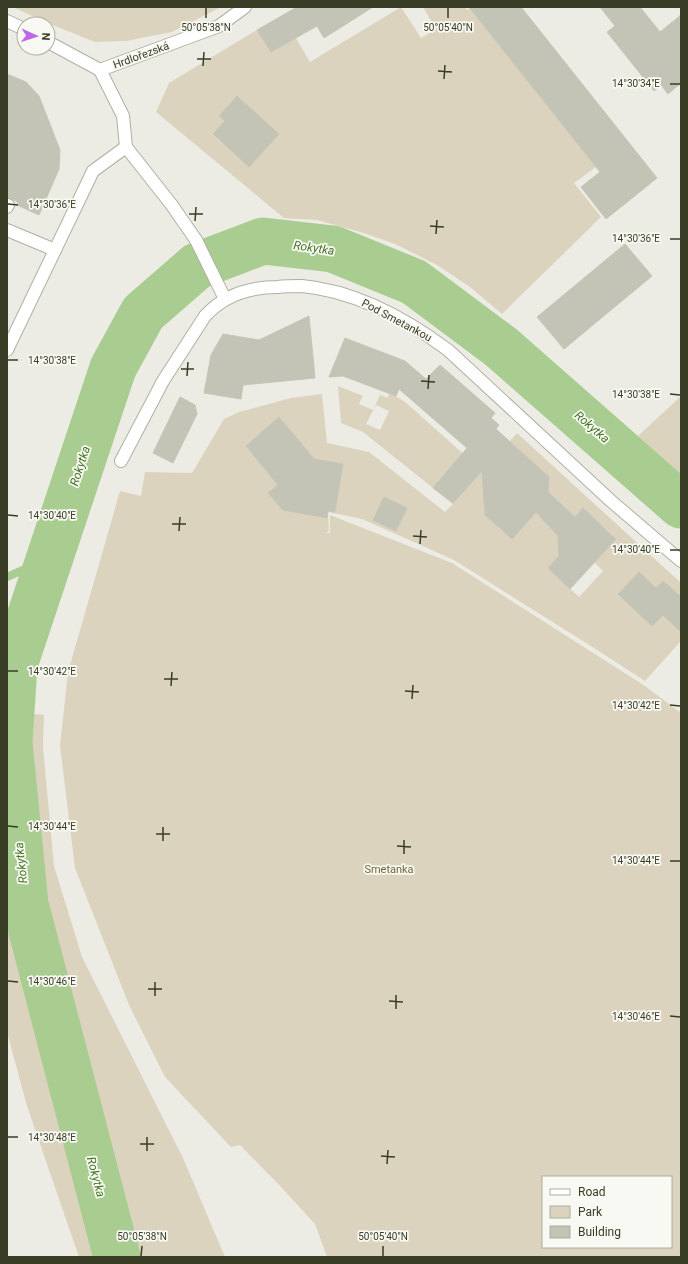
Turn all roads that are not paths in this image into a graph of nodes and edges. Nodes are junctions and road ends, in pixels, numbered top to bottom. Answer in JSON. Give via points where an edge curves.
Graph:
{"nodes":[{"id":1,"x":245,"y":7,"type":"edge"},
{"id":2,"x":56,"y":46,"type":"edge"},
{"id":3,"x":100,"y":70,"type":"junction"},
{"id":4,"x":126,"y":147,"type":"junction"},
{"id":5,"x":7,"y":230,"type":"edge"},
{"id":6,"x":55,"y":250,"type":"junction"},
{"id":7,"x":225,"y":299,"type":"junction"},
{"id":8,"x":7,"y":350,"type":"edge"},
{"id":9,"x":121,"y":461,"type":"dead end"},
{"id":10,"x":681,"y":561,"type":"edge"}],
"edges":[{"from":1,"to":3,"type":"street","name":"Hrdlořezská","via":[[219,26]]},
{"from":2,"to":3,"type":"street","name":"Hrdlořezská"},
{"from":3,"to":4,"type":"street","name":"Hrdlořezská","via":[[123,116]]},
{"from":4,"to":6,"type":"street","via":[[93,171]]},
{"from":4,"to":7,"type":"street","via":[[196,240]]},
{"from":5,"to":6,"type":"street"},
{"from":6,"to":8,"type":"street"},
{"from":7,"to":9,"type":"street","name":"Pod Smetankou","via":[[212,307],[196,329],[163,381]]},
{"from":7,"to":10,"type":"street","name":"Pod Smetankou","via":[[250,289],[268,287],[301,286],[327,290],[376,306],[425,332]]}]}
